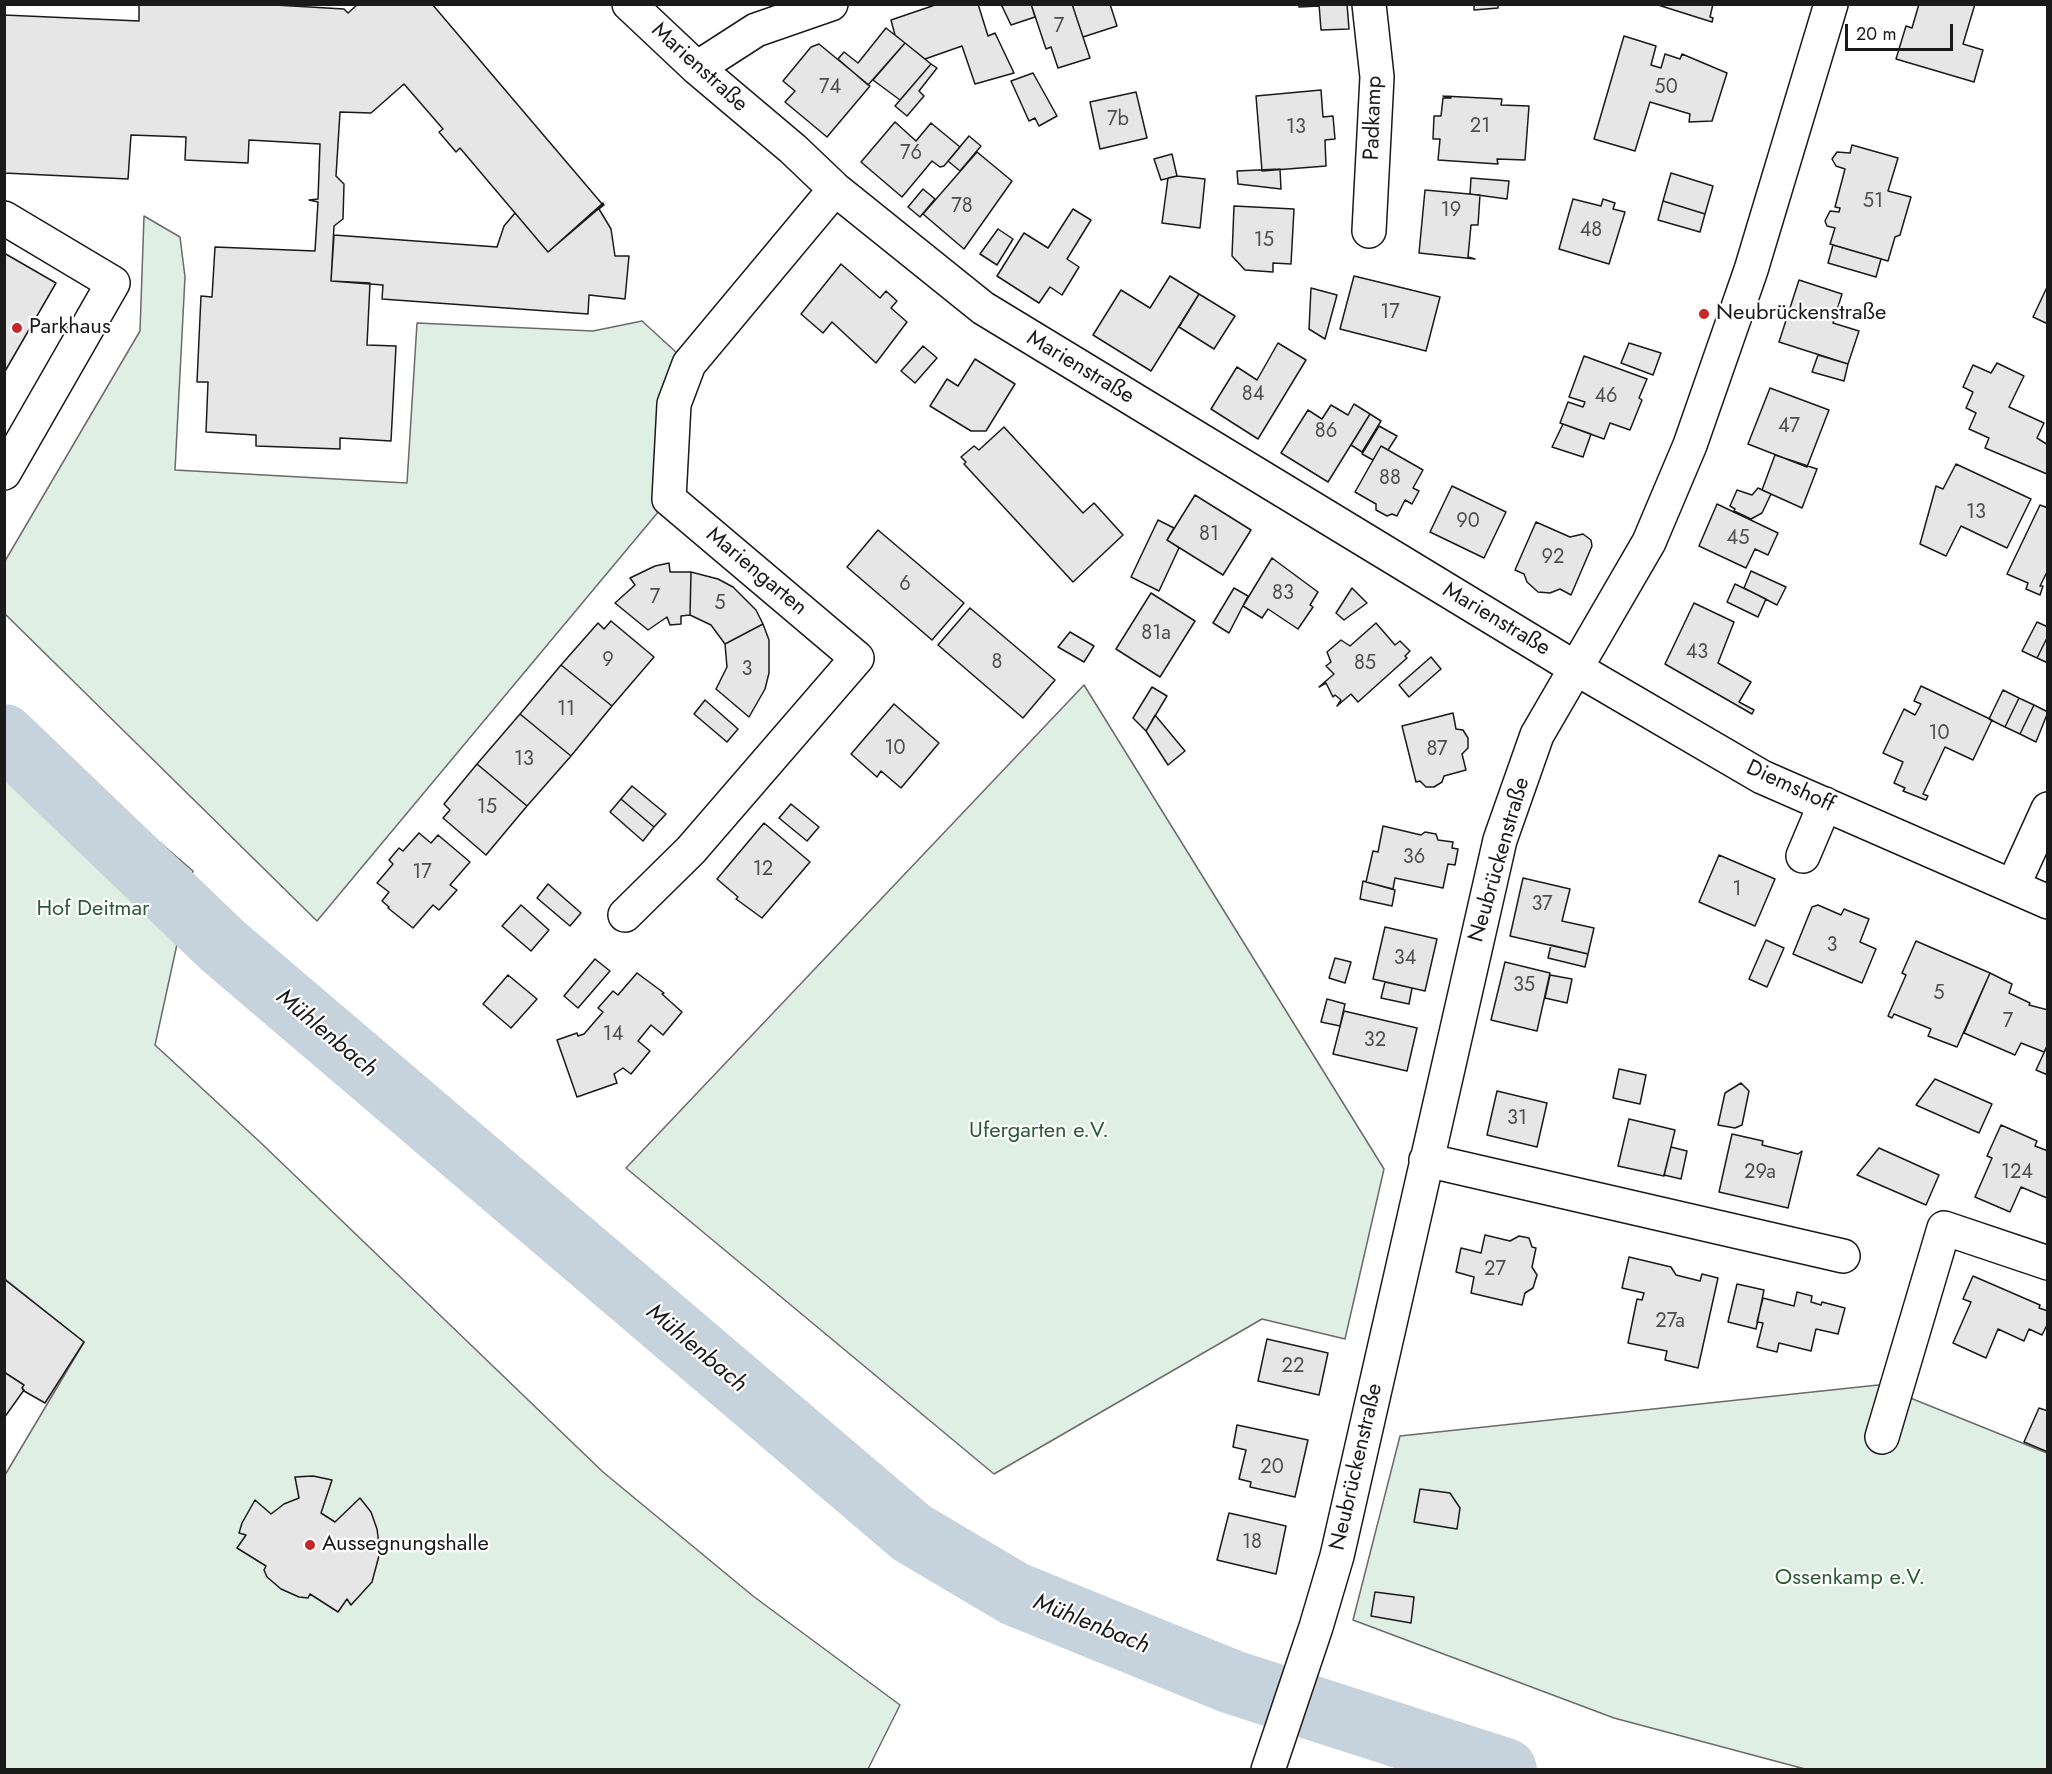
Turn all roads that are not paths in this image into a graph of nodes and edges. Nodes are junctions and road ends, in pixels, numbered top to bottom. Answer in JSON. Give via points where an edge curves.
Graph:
{"nodes":[{"id":1,"x":629,"y":4,"type":"edge"},
{"id":2,"x":831,"y":4,"type":"edge"},
{"id":3,"x":1369,"y":4,"type":"edge"},
{"id":4,"x":1831,"y":4,"type":"edge"},
{"id":5,"x":697,"y":68,"type":"junction"},
{"id":6,"x":835,"y":189,"type":"junction"},
{"id":7,"x":4,"y":218,"type":"edge"},
{"id":8,"x":1370,"y":231,"type":"dead end"},
{"id":9,"x":4,"y":473,"type":"edge"},
{"id":10,"x":1577,"y":669,"type":"junction"},
{"id":11,"x":1826,"y":804,"type":"junction"},
{"id":12,"x":2048,"y":809,"type":"edge"},
{"id":13,"x":1803,"y":856,"type":"dead end"},
{"id":14,"x":2013,"y":886,"type":"junction"},
{"id":15,"x":2048,"y":902,"type":"edge"},
{"id":16,"x":625,"y":915,"type":"dead end"},
{"id":17,"x":1426,"y":1160,"type":"junction"},
{"id":18,"x":1843,"y":1256,"type":"dead end"},
{"id":19,"x":2048,"y":1263,"type":"edge"},
{"id":20,"x":1882,"y":1437,"type":"dead end"},
{"id":21,"x":1268,"y":1770,"type":"edge"}],
"edges":[{"from":1,"to":5,"type":"street","name":"Marienstraße"},
{"from":2,"to":5,"type":"street","via":[[756,30]]},
{"from":3,"to":8,"type":"street","name":"Padkamp","via":[[1377,77]]},
{"from":4,"to":10,"type":"street","name":"Neubrückenstraße","via":[[1751,270],[1690,445],[1648,542]]},
{"from":5,"to":6,"type":"street","name":"Marienstraße"},
{"from":6,"to":10,"type":"street","name":"Marienstraße","via":[[983,309]]},
{"from":6,"to":16,"type":"street","name":"Mariengarten","via":[[689,364],[674,404],[669,499],[857,658],[691,850]]},
{"from":7,"to":9,"type":"street","via":[[113,283]]},
{"from":10,"to":11,"type":"street","name":"Diemshoff","via":[[1762,777]]},
{"from":10,"to":17,"type":"street","name":"Neubrückenstraße","via":[[1537,735],[1500,840]]},
{"from":11,"to":13,"type":"street"},
{"from":11,"to":14,"type":"street","name":"Diemshoff"},
{"from":12,"to":14,"type":"street"},
{"from":14,"to":15,"type":"street","name":"Diemshoff"},
{"from":17,"to":18,"type":"street"},
{"from":17,"to":21,"type":"street","name":"Neubrückenstraße","via":[[1337,1556]]},
{"from":19,"to":20,"type":"street","via":[[1944,1228]]}]}
